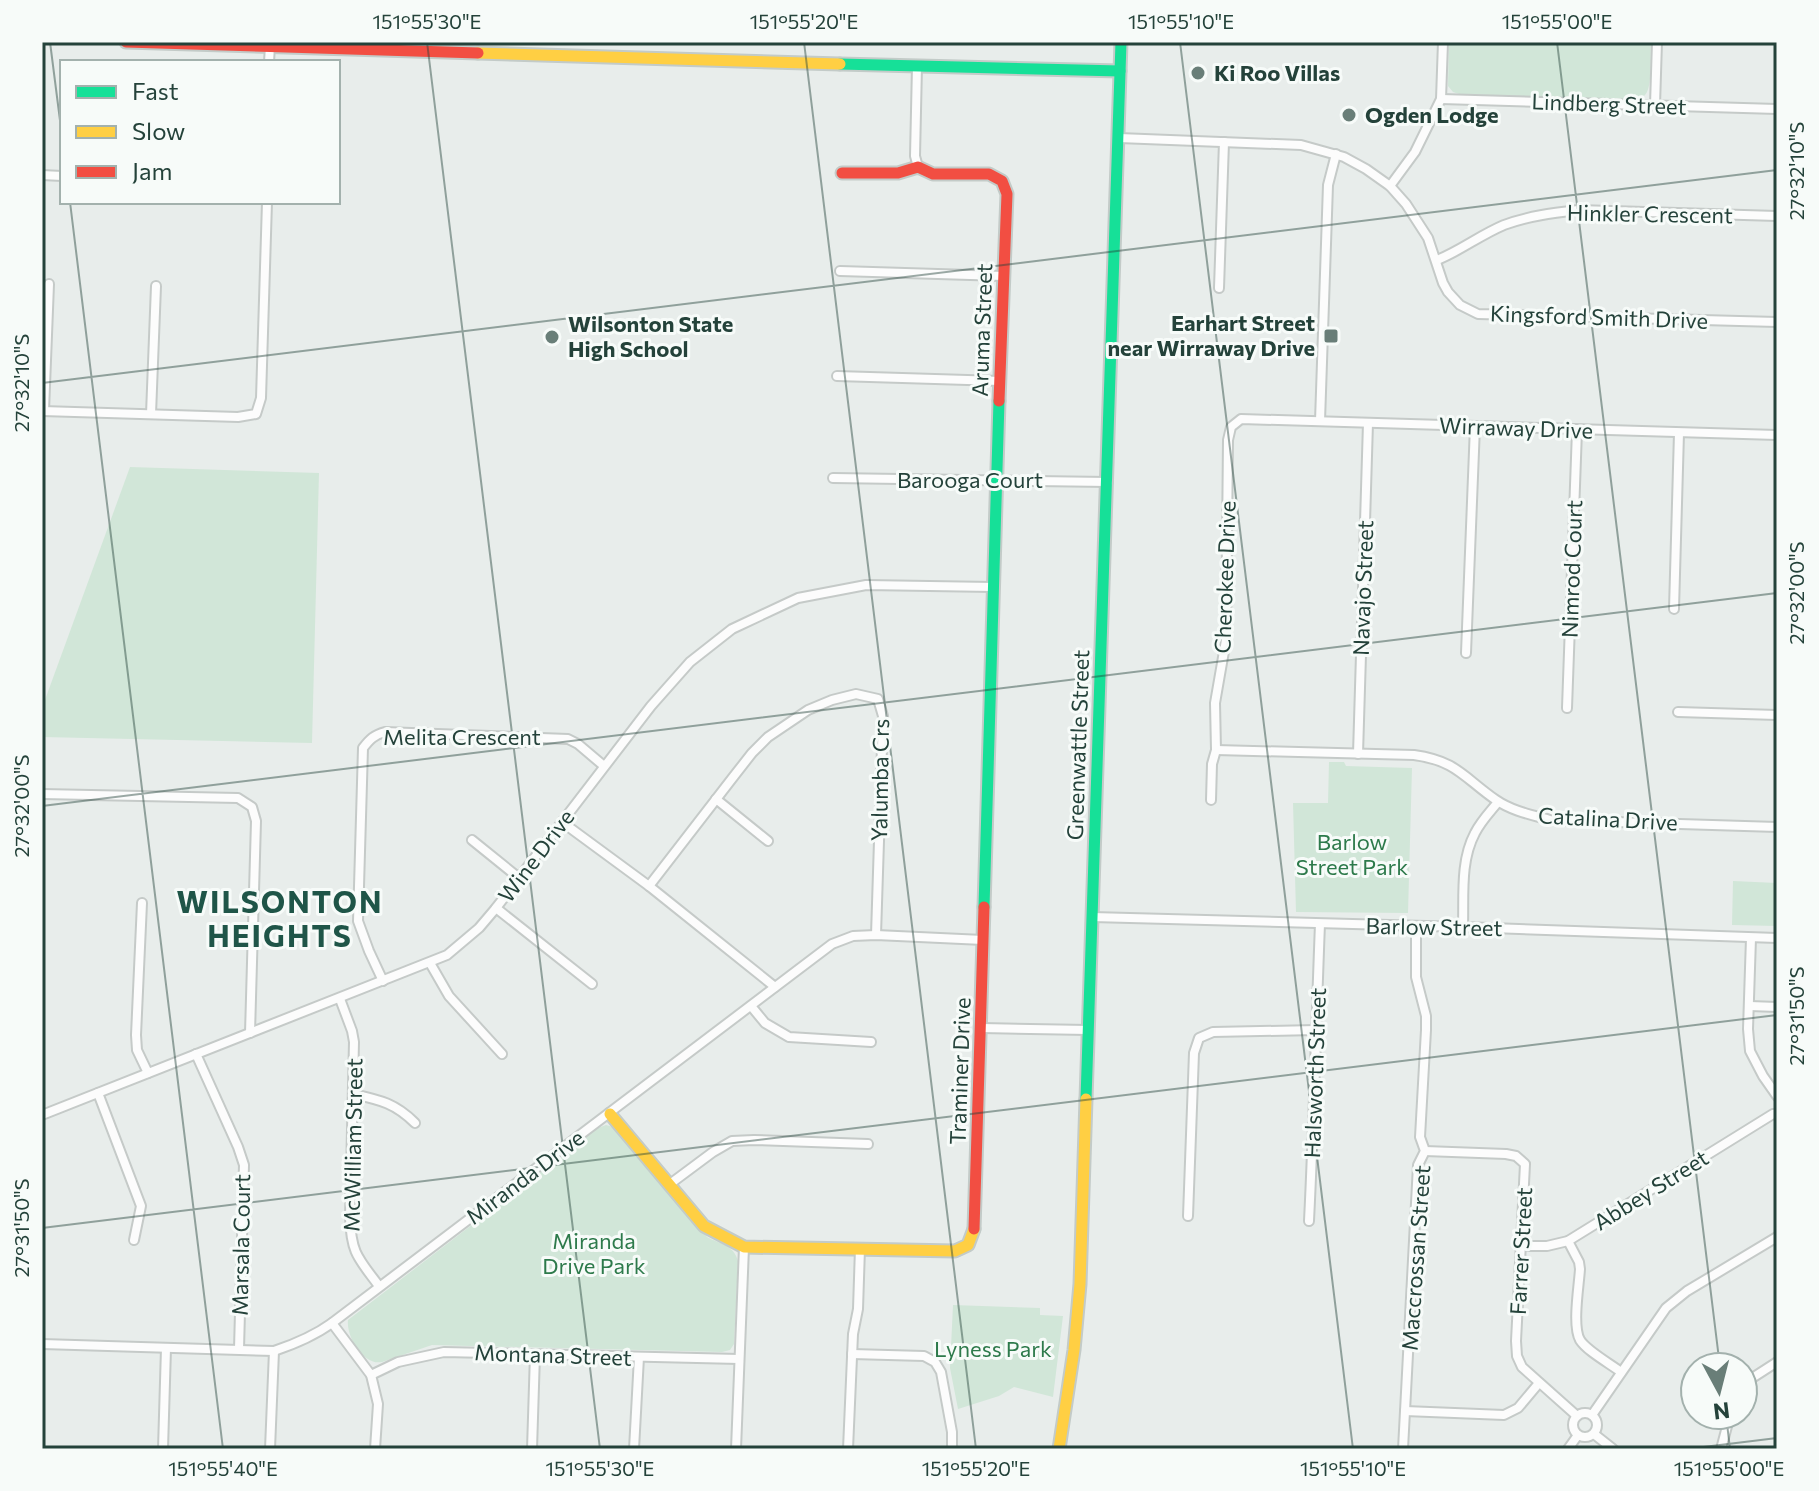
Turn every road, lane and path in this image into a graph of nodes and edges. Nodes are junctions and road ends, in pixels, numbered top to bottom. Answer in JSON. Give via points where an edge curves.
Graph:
{"nodes":[{"id":1,"x":126,"y":42,"type":"edge"},
{"id":2,"x":1121,"y":42,"type":"edge"},
{"id":3,"x":1443,"y":42,"type":"edge"},
{"id":4,"x":1657,"y":42,"type":"edge"},
{"id":5,"x":270,"y":46,"type":"junction"},
{"id":6,"x":467,"y":48,"type":"edge"},
{"id":7,"x":269,"y":60,"type":"edge"},
{"id":8,"x":917,"y":66,"type":"junction"},
{"id":9,"x":1120,"y":71,"type":"junction"},
{"id":10,"x":1441,"y":99,"type":"junction"},
{"id":11,"x":1655,"y":105,"type":"junction"},
{"id":12,"x":1777,"y":109,"type":"edge"},
{"id":13,"x":1119,"y":138,"type":"junction"},
{"id":14,"x":1224,"y":142,"type":"junction"},
{"id":15,"x":1336,"y":154,"type":"junction"},
{"id":16,"x":918,"y":167,"type":"junction"},
{"id":17,"x":842,"y":173,"type":"dead end"},
{"id":18,"x":1390,"y":186,"type":"junction"},
{"id":19,"x":267,"y":204,"type":"edge"},
{"id":20,"x":1777,"y":216,"type":"edge"},
{"id":21,"x":1437,"y":260,"type":"junction"},
{"id":22,"x":840,"y":271,"type":"dead end"},
{"id":23,"x":1003,"y":276,"type":"junction"},
{"id":24,"x":49,"y":284,"type":"dead end"},
{"id":25,"x":156,"y":286,"type":"dead end"},
{"id":26,"x":1219,"y":288,"type":"dead end"},
{"id":27,"x":1777,"y":322,"type":"edge"},
{"id":28,"x":837,"y":376,"type":"dead end"},
{"id":29,"x":1000,"y":381,"type":"junction"},
{"id":30,"x":43,"y":411,"type":"edge"},
{"id":31,"x":151,"y":414,"type":"junction"},
{"id":32,"x":1255,"y":418,"type":"joint"},
{"id":33,"x":1320,"y":421,"type":"junction"},
{"id":34,"x":1368,"y":423,"type":"junction"},
{"id":35,"x":1475,"y":426,"type":"junction"},
{"id":36,"x":1577,"y":430,"type":"junction"},
{"id":37,"x":1679,"y":433,"type":"junction"},
{"id":38,"x":1777,"y":435,"type":"edge"},
{"id":39,"x":833,"y":478,"type":"dead end"},
{"id":40,"x":997,"y":481,"type":"junction"},
{"id":41,"x":1108,"y":482,"type":"junction"},
{"id":42,"x":993,"y":587,"type":"junction"},
{"id":43,"x":1674,"y":609,"type":"dead end"},
{"id":44,"x":1466,"y":653,"type":"dead end"},
{"id":45,"x":1567,"y":708,"type":"dead end"},
{"id":46,"x":1678,"y":712,"type":"dead end"},
{"id":47,"x":1777,"y":715,"type":"edge"},
{"id":48,"x":1216,"y":750,"type":"junction"},
{"id":49,"x":1358,"y":754,"type":"junction"},
{"id":50,"x":604,"y":766,"type":"junction"},
{"id":51,"x":42,"y":794,"type":"edge"},
{"id":52,"x":716,"y":799,"type":"junction"},
{"id":53,"x":1211,"y":800,"type":"dead end"},
{"id":54,"x":1498,"y":802,"type":"junction"},
{"id":55,"x":562,"y":822,"type":"junction"},
{"id":56,"x":1777,"y":827,"type":"edge"},
{"id":57,"x":472,"y":840,"type":"dead end"},
{"id":58,"x":768,"y":841,"type":"dead end"},
{"id":59,"x":519,"y":878,"type":"junction"},
{"id":60,"x":649,"y":886,"type":"junction"},
{"id":61,"x":142,"y":903,"type":"dead end"},
{"id":62,"x":496,"y":908,"type":"junction"},
{"id":63,"x":1092,"y":917,"type":"junction"},
{"id":64,"x":1320,"y":924,"type":"junction"},
{"id":65,"x":1416,"y":927,"type":"junction"},
{"id":66,"x":1463,"y":927,"type":"junction"},
{"id":67,"x":876,"y":935,"type":"junction"},
{"id":68,"x":1751,"y":938,"type":"junction"},
{"id":69,"x":1777,"y":938,"type":"edge"},
{"id":70,"x":983,"y":940,"type":"junction"},
{"id":71,"x":430,"y":963,"type":"junction"},
{"id":72,"x":383,"y":981,"type":"junction"},
{"id":73,"x":592,"y":984,"type":"dead end"},
{"id":74,"x":775,"y":987,"type":"junction"},
{"id":75,"x":340,"y":999,"type":"junction"},
{"id":76,"x":751,"y":1006,"type":"junction"},
{"id":77,"x":1750,"y":1006,"type":"junction"},
{"id":78,"x":1777,"y":1007,"type":"edge"},
{"id":79,"x":982,"y":1028,"type":"junction"},
{"id":80,"x":1088,"y":1030,"type":"junction"},
{"id":81,"x":1316,"y":1030,"type":"junction"},
{"id":82,"x":250,"y":1033,"type":"junction"},
{"id":83,"x":871,"y":1042,"type":"dead end"},
{"id":84,"x":196,"y":1054,"type":"junction"},
{"id":85,"x":502,"y":1054,"type":"dead end"},
{"id":86,"x":148,"y":1073,"type":"junction"},
{"id":87,"x":98,"y":1093,"type":"junction"},
{"id":88,"x":353,"y":1094,"type":"junction"},
{"id":89,"x":1774,"y":1105,"type":"edge"},
{"id":90,"x":610,"y":1114,"type":"junction"},
{"id":91,"x":42,"y":1115,"type":"edge"},
{"id":92,"x":415,"y":1123,"type":"dead end"},
{"id":93,"x":868,"y":1144,"type":"dead end"},
{"id":94,"x":1425,"y":1151,"type":"junction"},
{"id":95,"x":670,"y":1184,"type":"junction"},
{"id":96,"x":1188,"y":1216,"type":"dead end"},
{"id":97,"x":1309,"y":1221,"type":"dead end"},
{"id":98,"x":1777,"y":1237,"type":"edge"},
{"id":99,"x":134,"y":1240,"type":"dead end"},
{"id":100,"x":1568,"y":1241,"type":"junction"},
{"id":101,"x":1522,"y":1246,"type":"junction"},
{"id":102,"x":744,"y":1247,"type":"junction"},
{"id":103,"x":860,"y":1248,"type":"junction"},
{"id":104,"x":379,"y":1286,"type":"junction"},
{"id":105,"x":332,"y":1323,"type":"junction"},
{"id":106,"x":42,"y":1344,"type":"edge"},
{"id":107,"x":166,"y":1348,"type":"junction"},
{"id":108,"x":239,"y":1349,"type":"junction"},
{"id":109,"x":274,"y":1351,"type":"junction"},
{"id":110,"x":535,"y":1354,"type":"junction"},
{"id":111,"x":852,"y":1354,"type":"junction"},
{"id":112,"x":639,"y":1357,"type":"junction"},
{"id":113,"x":739,"y":1359,"type":"junction"},
{"id":114,"x":1777,"y":1362,"type":"edge"},
{"id":115,"x":1621,"y":1372,"type":"junction"},
{"id":116,"x":1759,"y":1374,"type":"edge"},
{"id":117,"x":371,"y":1375,"type":"junction"},
{"id":118,"x":1539,"y":1383,"type":"junction"},
{"id":119,"x":1405,"y":1411,"type":"junction"},
{"id":120,"x":1592,"y":1415,"type":"junction"},
{"id":121,"x":1577,"y":1416,"type":"junction"},
{"id":122,"x":1594,"y":1434,"type":"junction"},
{"id":123,"x":1578,"y":1435,"type":"junction"},
{"id":124,"x":163,"y":1449,"type":"edge"},
{"id":125,"x":270,"y":1449,"type":"edge"},
{"id":126,"x":375,"y":1449,"type":"edge"},
{"id":127,"x":532,"y":1449,"type":"edge"},
{"id":128,"x":634,"y":1449,"type":"edge"},
{"id":129,"x":736,"y":1449,"type":"edge"},
{"id":130,"x":848,"y":1449,"type":"edge"},
{"id":131,"x":952,"y":1449,"type":"edge"},
{"id":132,"x":1059,"y":1449,"type":"edge"},
{"id":133,"x":1403,"y":1449,"type":"edge"},
{"id":134,"x":1568,"y":1449,"type":"edge"},
{"id":135,"x":1613,"y":1449,"type":"edge"}],
"edges":[{"from":1,"to":5,"type":"street"},
{"from":2,"to":9,"type":"street","name":"Greenwattle Street"},
{"from":3,"to":10,"type":"street"},
{"from":4,"to":11,"type":"street"},
{"from":5,"to":6,"type":"street"},
{"from":5,"to":7,"type":"street"},
{"from":6,"to":8,"type":"street"},
{"from":8,"to":9,"type":"street"},
{"from":8,"to":16,"type":"street"},
{"from":9,"to":13,"type":"street","name":"Greenwattle Street"},
{"from":10,"to":11,"type":"street","name":"Lindberg Street"},
{"from":10,"to":18,"type":"street","via":[[1415,152]]},
{"from":11,"to":12,"type":"street","name":"Lindberg Street"},
{"from":13,"to":14,"type":"street","name":"Kingsford Smith Drive"},
{"from":13,"to":41,"type":"street","name":"Greenwattle Street"},
{"from":14,"to":15,"type":"street","name":"Kingsford Smith Drive","via":[[1301,145]]},
{"from":14,"to":26,"type":"street"},
{"from":15,"to":18,"type":"street","name":"Kingsford Smith Drive"},
{"from":15,"to":33,"type":"street","via":[[1328,185]]},
{"from":16,"to":17,"type":"street","via":[[898,173]]},
{"from":16,"to":23,"type":"street","name":"Aruma Street","via":[[933,174],[989,174],[1002,181],[1007,194]]},
{"from":18,"to":21,"type":"street","name":"Kingsford Smith Drive","via":[[1416,219]]},
{"from":19,"to":31,"type":"street","via":[[261,398],[256,414]]},
{"from":20,"to":21,"type":"street","name":"Hinkler Crescent","via":[[1549,213],[1503,225]]},
{"from":21,"to":27,"type":"street","name":"Kingsford Smith Drive","via":[[1448,292],[1478,314]]},
{"from":22,"to":23,"type":"street"},
{"from":23,"to":29,"type":"street","name":"Aruma Street"},
{"from":24,"to":30,"type":"street"},
{"from":25,"to":31,"type":"street"},
{"from":28,"to":29,"type":"street"},
{"from":29,"to":40,"type":"street","name":"Aruma Street"},
{"from":30,"to":31,"type":"street"},
{"from":32,"to":33,"type":"street","name":"Wirraway Drive"},
{"from":32,"to":48,"type":"street","name":"Cherokee Drive","via":[[1231,427],[1228,440],[1226,640],[1215,703]]},
{"from":33,"to":34,"type":"street","name":"Wirraway Drive"},
{"from":34,"to":35,"type":"street","name":"Wirraway Drive"},
{"from":34,"to":49,"type":"street","name":"Navajo Street"},
{"from":35,"to":36,"type":"street","name":"Wirraway Drive"},
{"from":35,"to":44,"type":"street"},
{"from":36,"to":37,"type":"street","name":"Wirraway Drive"},
{"from":36,"to":45,"type":"street","name":"Nimrod Court"},
{"from":37,"to":38,"type":"street","name":"Wirraway Drive"},
{"from":37,"to":43,"type":"street"},
{"from":39,"to":40,"type":"street","name":"Barooga Court"},
{"from":40,"to":41,"type":"street","name":"Barooga Court"},
{"from":40,"to":42,"type":"street","name":"Traminer Drive"},
{"from":41,"to":63,"type":"street","name":"Greenwattle Street"},
{"from":42,"to":50,"type":"street","name":"Wine Drive","via":[[866,585],[798,598],[732,629],[690,662]]},
{"from":42,"to":70,"type":"street","name":"Traminer Drive"},
{"from":46,"to":47,"type":"street"},
{"from":48,"to":49,"type":"street","name":"Catalina Drive"},
{"from":48,"to":53,"type":"street","name":"Cherokee Drive"},
{"from":49,"to":54,"type":"street","name":"Catalina Drive","via":[[1435,758]]},
{"from":50,"to":55,"type":"street","name":"Wine Drive"},
{"from":50,"to":72,"type":"street","name":"Melita Crescent","via":[[568,739],[374,735],[363,748],[358,921]]},
{"from":51,"to":82,"type":"street","via":[[238,798],[252,807],[256,821]]},
{"from":52,"to":58,"type":"street"},
{"from":52,"to":60,"type":"street","name":"Yalumba Crs"},
{"from":52,"to":67,"type":"street","name":"Yalumba Crs","via":[[752,753],[789,721],[856,694],[878,699],[883,716]]},
{"from":54,"to":56,"type":"street","name":"Catalina Drive","via":[[1550,820]]},
{"from":54,"to":66,"type":"street","via":[[1468,847]]},
{"from":55,"to":59,"type":"street","name":"Wine Drive"},
{"from":55,"to":60,"type":"street"},
{"from":57,"to":59,"type":"street"},
{"from":59,"to":62,"type":"street","name":"Wine Drive"},
{"from":60,"to":74,"type":"street"},
{"from":61,"to":86,"type":"street","via":[[136,1035]]},
{"from":62,"to":71,"type":"street","name":"Wine Drive","via":[[465,941]]},
{"from":62,"to":73,"type":"street"},
{"from":63,"to":64,"type":"street","name":"Barlow Street"},
{"from":63,"to":80,"type":"street","name":"Greenwattle Street"},
{"from":64,"to":65,"type":"street","name":"Barlow Street"},
{"from":64,"to":81,"type":"street","name":"Halsworth Street"},
{"from":65,"to":66,"type":"street","name":"Barlow Street"},
{"from":65,"to":94,"type":"street","name":"Maccrossan Street","via":[[1416,977],[1426,1016],[1420,1137]]},
{"from":66,"to":68,"type":"street","name":"Barlow Street"},
{"from":67,"to":70,"type":"street","name":"Miranda Drive"},
{"from":67,"to":74,"type":"street","name":"Miranda Drive","via":[[832,944]]},
{"from":68,"to":69,"type":"street","name":"Barlow Street"},
{"from":68,"to":77,"type":"street"},
{"from":70,"to":79,"type":"street","name":"Traminer Drive"},
{"from":71,"to":72,"type":"street","name":"Wine Drive"},
{"from":71,"to":85,"type":"street","via":[[449,996]]},
{"from":72,"to":75,"type":"street","name":"Wine Drive"},
{"from":74,"to":76,"type":"street","name":"Miranda Drive"},
{"from":75,"to":82,"type":"street","name":"Wine Drive"},
{"from":75,"to":88,"type":"street","name":"McWilliam Street","via":[[354,1042]]},
{"from":76,"to":83,"type":"street","via":[[765,1023],[789,1037]]},
{"from":76,"to":90,"type":"street","name":"Miranda Drive"},
{"from":77,"to":78,"type":"street"},
{"from":77,"to":89,"type":"street","via":[[1750,1051]]},
{"from":79,"to":80,"type":"street"},
{"from":79,"to":103,"type":"street","name":"Traminer Drive","via":[[974,1231],[968,1245],[955,1251]]},
{"from":80,"to":132,"type":"street","name":"Greenwattle Street","via":[[1080,1284]]},
{"from":81,"to":96,"type":"street","via":[[1213,1032],[1199,1038],[1194,1053]]},
{"from":81,"to":97,"type":"street","name":"Halsworth Street"},
{"from":82,"to":84,"type":"street","name":"Wine Drive"},
{"from":84,"to":86,"type":"street","name":"Wine Drive"},
{"from":84,"to":108,"type":"street","name":"Marsala Court","via":[[244,1165]]},
{"from":86,"to":87,"type":"street","name":"Wine Drive"},
{"from":87,"to":91,"type":"street","name":"Wine Drive"},
{"from":87,"to":99,"type":"street","via":[[141,1206]]},
{"from":88,"to":92,"type":"street","via":[[391,1103]]},
{"from":88,"to":104,"type":"street","name":"McWilliam Street","via":[[352,1244]]},
{"from":89,"to":100,"type":"street","name":"Abbey Street"},
{"from":90,"to":95,"type":"street","name":"Traminer Drive"},
{"from":90,"to":104,"type":"street","name":"Miranda Drive"},
{"from":93,"to":95,"type":"street","via":[[732,1141]]},
{"from":94,"to":101,"type":"street","name":"Farrer Street","via":[[1521,1159]]},
{"from":94,"to":119,"type":"street","name":"Maccrossan Street","via":[[1418,1165]]},
{"from":95,"to":102,"type":"street","name":"Traminer Drive","via":[[704,1226]]},
{"from":98,"to":115,"type":"street","via":[[1666,1308]]},
{"from":100,"to":101,"type":"street","name":"Abbey Street"},
{"from":100,"to":115,"type":"street","via":[[1580,1265],[1579,1337]]},
{"from":101,"to":118,"type":"street","name":"Farrer Street","via":[[1516,1349],[1522,1367]]},
{"from":102,"to":103,"type":"street","name":"Traminer Drive"},
{"from":102,"to":113,"type":"street"},
{"from":103,"to":111,"type":"street"},
{"from":104,"to":105,"type":"street","name":"Miranda Drive"},
{"from":105,"to":109,"type":"street","name":"Miranda Drive"},
{"from":105,"to":117,"type":"street"},
{"from":106,"to":107,"type":"street","name":"Miranda Drive"},
{"from":107,"to":108,"type":"street","name":"Miranda Drive"},
{"from":107,"to":124,"type":"street"},
{"from":108,"to":109,"type":"street","name":"Miranda Drive"},
{"from":109,"to":125,"type":"street"},
{"from":110,"to":112,"type":"street","name":"Montana Street"},
{"from":110,"to":117,"type":"street","name":"Montana Street","via":[[444,1352],[398,1362]]},
{"from":110,"to":127,"type":"street"},
{"from":111,"to":130,"type":"street"},
{"from":111,"to":131,"type":"street","via":[[924,1356],[935,1362]]},
{"from":112,"to":113,"type":"street","name":"Montana Street"},
{"from":112,"to":128,"type":"street"},
{"from":113,"to":129,"type":"street"},
{"from":114,"to":116,"type":"street"},
{"from":115,"to":120,"type":"street"},
{"from":117,"to":126,"type":"street","via":[[378,1404]]},
{"from":118,"to":119,"type":"street","via":[[1518,1408],[1504,1415]]},
{"from":118,"to":121,"type":"street","name":"Farrer Street"},
{"from":119,"to":133,"type":"street","name":"Maccrossan Street"},
{"from":120,"to":121,"type":"street"},
{"from":120,"to":122,"type":"street","via":[[1598,1425]]},
{"from":121,"to":123,"type":"street","via":[[1573,1424]]},
{"from":122,"to":123,"type":"street"},
{"from":122,"to":135,"type":"street"},
{"from":123,"to":134,"type":"street"}]}
